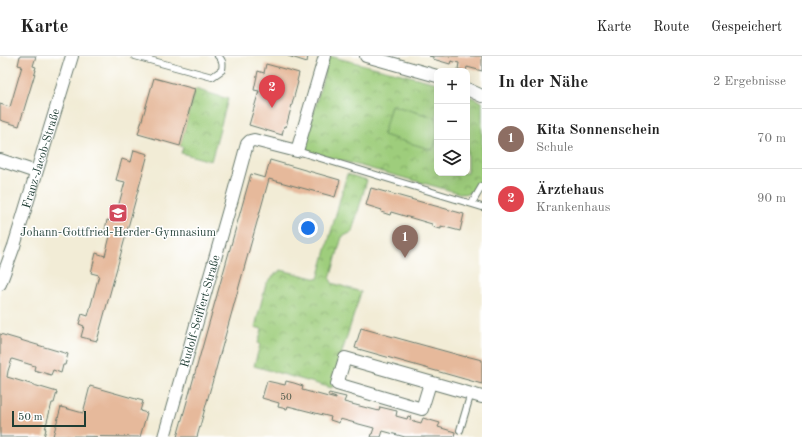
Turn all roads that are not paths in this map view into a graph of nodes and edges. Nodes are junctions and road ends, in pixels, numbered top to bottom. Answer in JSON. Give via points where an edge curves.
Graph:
{"nodes":[{"id":1,"x":72,"y":56,"type":"edge"},
{"id":2,"x":135,"y":56,"type":"edge"},
{"id":3,"x":218,"y":56,"type":"edge"},
{"id":4,"x":324,"y":56,"type":"edge"},
{"id":5,"x":366,"y":56,"type":"edge"},
{"id":6,"x":434,"y":75,"type":"edge"},
{"id":7,"x":470,"y":90,"type":"edge"},
{"id":8,"x":482,"y":96,"type":"edge"},
{"id":9,"x":297,"y":151,"type":"junction"},
{"id":10,"x":0,"y":160,"type":"edge"},
{"id":11,"x":36,"y":172,"type":"junction"},
{"id":12,"x":482,"y":186,"type":"edge"},
{"id":13,"x":472,"y":203,"type":"junction"},
{"id":14,"x":482,"y":207,"type":"edge"},
{"id":15,"x":0,"y":284,"type":"edge"},
{"id":16,"x":430,"y":383,"type":"junction"},
{"id":17,"x":476,"y":395,"type":"edge"},
{"id":18,"x":460,"y":430,"type":"dead end"},
{"id":19,"x":164,"y":437,"type":"edge"}],
"edges":[{"from":1,"to":11,"type":"street","name":"Franz-Jacob-Straße"},
{"from":2,"to":3,"type":"lane","via":[[212,77],[222,70],[222,60]]},
{"from":4,"to":9,"type":"street"},
{"from":5,"to":6,"type":"street"},
{"from":7,"to":8,"type":"street"},
{"from":9,"to":13,"type":"lane","name":"Rudolf-Seiffert-Straße"},
{"from":9,"to":19,"type":"street","name":"Rudolf-Seiffert-Straße","via":[[254,140],[247,144]]},
{"from":10,"to":11,"type":"street"},
{"from":11,"to":15,"type":"street","name":"Franz-Jacob-Straße"},
{"from":12,"to":13,"type":"lane"},
{"from":13,"to":14,"type":"lane","name":"Rudolf-Seiffert-Straße"},
{"from":16,"to":16,"type":"street","via":[[345,358],[337,384],[422,409]]},
{"from":16,"to":17,"type":"street"},
{"from":17,"to":18,"type":"lane"}]}
